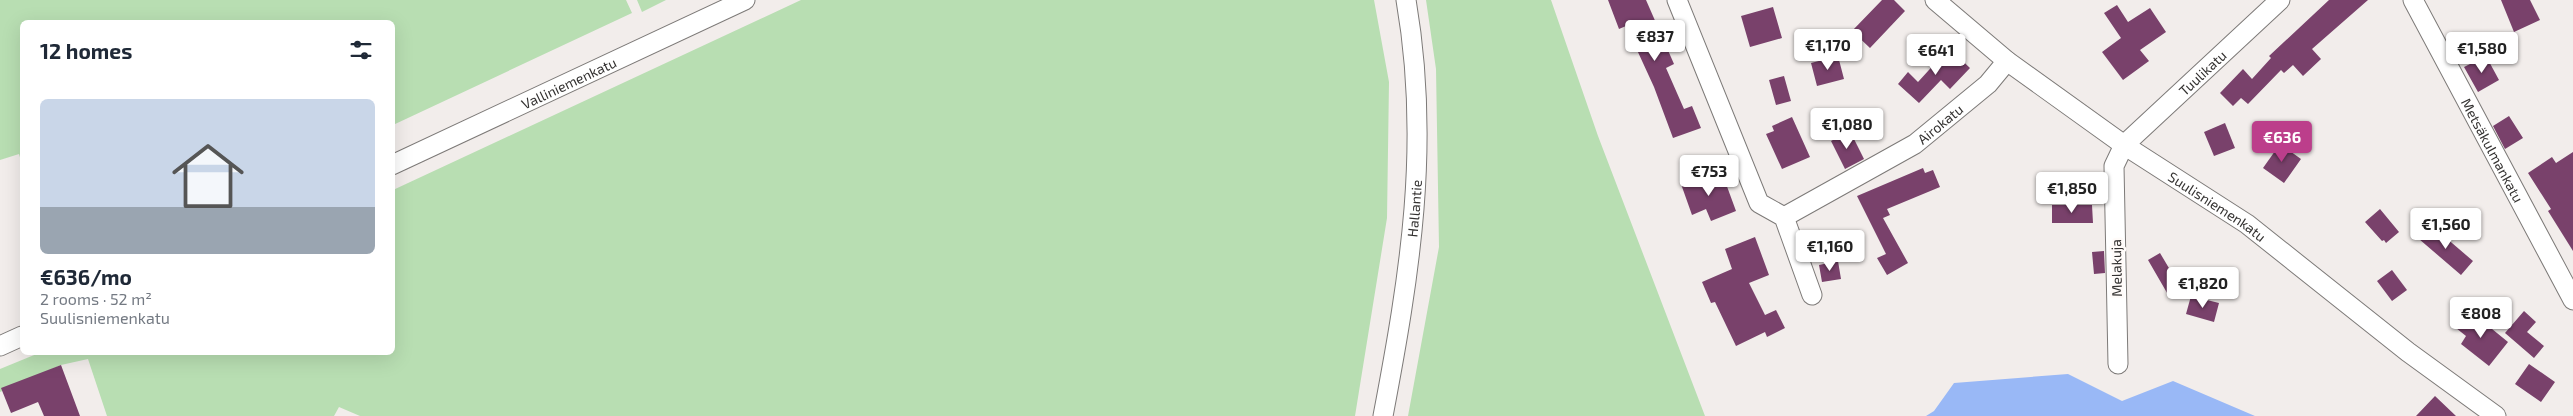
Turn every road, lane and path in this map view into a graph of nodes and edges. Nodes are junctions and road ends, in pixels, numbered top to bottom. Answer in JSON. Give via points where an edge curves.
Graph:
{"nodes":[{"id":1,"x":745,"y":0,"type":"edge"},
{"id":2,"x":1406,"y":0,"type":"edge"},
{"id":3,"x":1677,"y":0,"type":"edge"},
{"id":4,"x":1935,"y":0,"type":"edge"},
{"id":5,"x":2280,"y":0,"type":"edge"},
{"id":6,"x":2413,"y":0,"type":"edge"},
{"id":7,"x":2007,"y":61,"type":"junction"},
{"id":8,"x":2124,"y":145,"type":"junction"},
{"id":9,"x":395,"y":163,"type":"edge"},
{"id":10,"x":1784,"y":217,"type":"junction"},
{"id":11,"x":1812,"y":295,"type":"dead end"},
{"id":12,"x":2573,"y":300,"type":"edge"},
{"id":13,"x":20,"y":337,"type":"edge"},
{"id":14,"x":0,"y":346,"type":"edge"},
{"id":15,"x":2118,"y":364,"type":"dead end"},
{"id":16,"x":1383,"y":416,"type":"edge"},
{"id":17,"x":2496,"y":416,"type":"edge"}],
"edges":[{"from":1,"to":9,"type":"street","name":"Valliniemenkatu"},
{"from":2,"to":16,"type":"street","name":"Hallantie","via":[[1416,86],[1418,173],[1407,283]]},
{"from":3,"to":10,"type":"street","via":[[1760,203]]},
{"from":4,"to":7,"type":"street","name":"Suulisniemenkatu"},
{"from":5,"to":8,"type":"street","name":"Tuulikatu"},
{"from":6,"to":12,"type":"street","name":"Metsäkulmankatu"},
{"from":7,"to":8,"type":"street","name":"Suulisniemenkatu"},
{"from":7,"to":10,"type":"street","name":"Airokatu","via":[[1988,84],[1915,144]]},
{"from":8,"to":15,"type":"street","name":"Melakuja","via":[[2114,166]]},
{"from":8,"to":17,"type":"street","name":"Suulisniemenkatu","via":[[2247,224],[2408,352]]},
{"from":10,"to":11,"type":"street"},
{"from":13,"to":14,"type":"street"}]}
